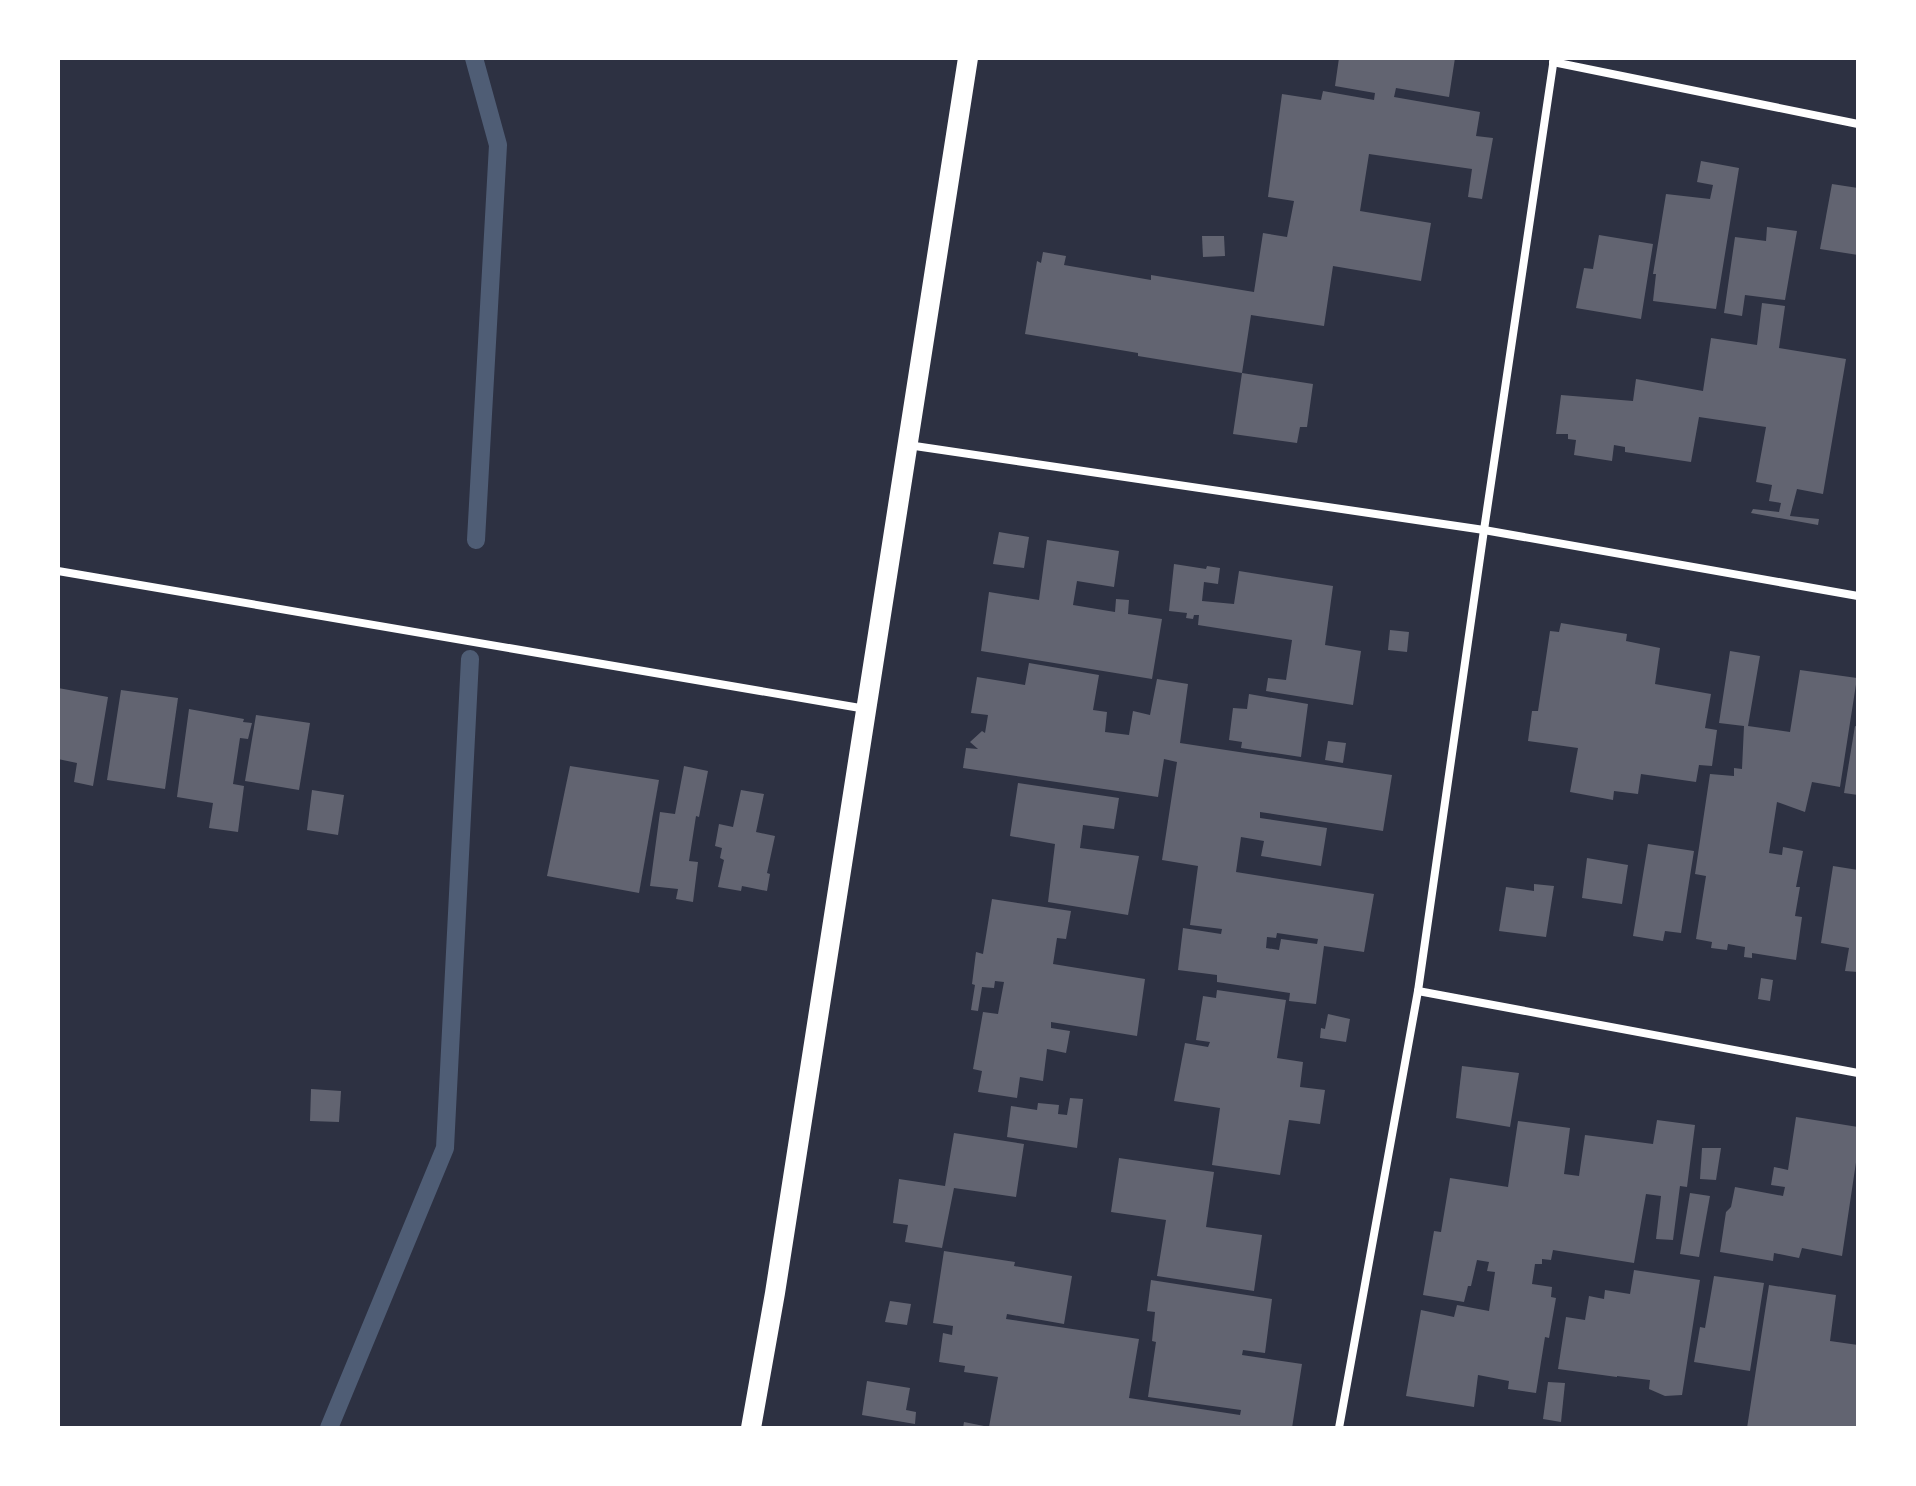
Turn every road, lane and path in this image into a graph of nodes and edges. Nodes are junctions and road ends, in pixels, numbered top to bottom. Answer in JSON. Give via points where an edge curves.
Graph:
{"nodes":[{"id":1,"x":968,"y":58,"type":"edge"},
{"id":2,"x":1553,"y":60,"type":"edge"},
{"id":3,"x":1858,"y":124,"type":"edge"},
{"id":4,"x":908,"y":445,"type":"junction"},
{"id":5,"x":1484,"y":530,"type":"junction"},
{"id":6,"x":58,"y":571,"type":"edge"},
{"id":7,"x":1858,"y":596,"type":"edge"},
{"id":8,"x":867,"y":709,"type":"junction"},
{"id":9,"x":1418,"y":991,"type":"junction"},
{"id":10,"x":1858,"y":1073,"type":"edge"},
{"id":11,"x":1339,"y":1427,"type":"edge"},
{"id":12,"x":751,"y":1428,"type":"edge"},
{"id":13,"x":1352,"y":1428,"type":"edge"}],
"edges":[{"from":1,"to":4,"type":"main road"},
{"from":2,"to":3,"type":"street"},
{"from":2,"to":5,"type":"street"},
{"from":4,"to":5,"type":"street"},
{"from":4,"to":8,"type":"main road"},
{"from":5,"to":7,"type":"street"},
{"from":5,"to":9,"type":"street"},
{"from":6,"to":8,"type":"street"},
{"from":8,"to":12,"type":"main road"},
{"from":9,"to":10,"type":"street"},
{"from":9,"to":11,"type":"street"},
{"from":11,"to":13,"type":"street"}]}
